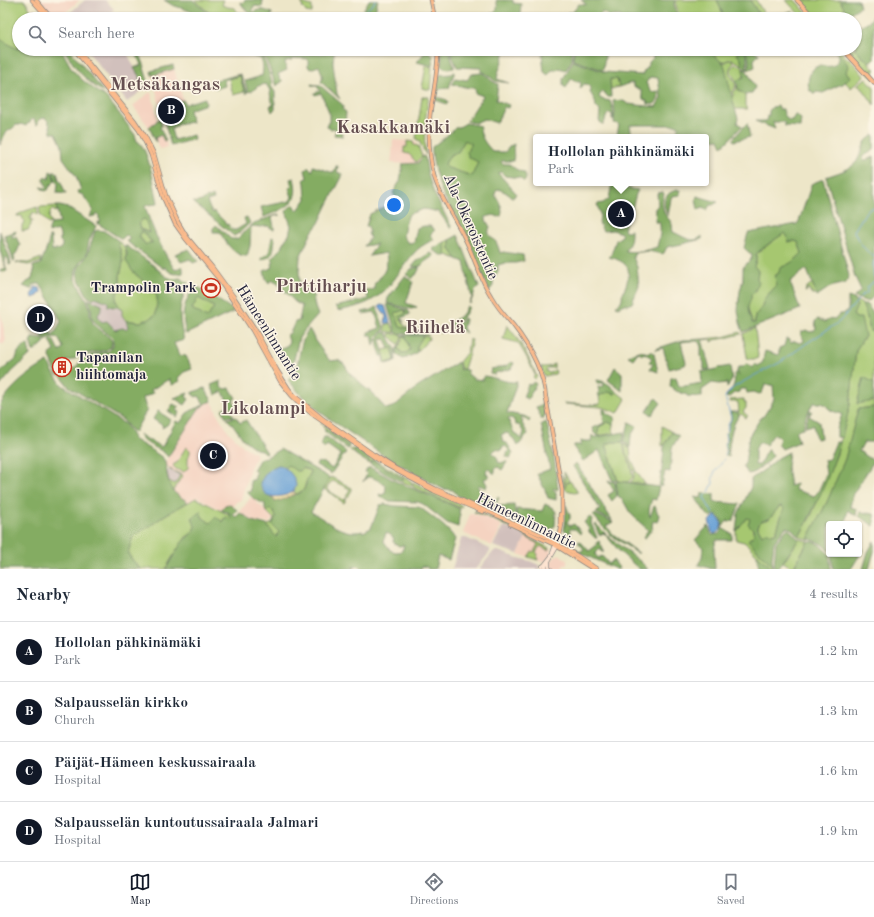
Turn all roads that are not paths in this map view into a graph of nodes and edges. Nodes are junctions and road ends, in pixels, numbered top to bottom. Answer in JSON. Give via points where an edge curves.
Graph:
{"nodes":[{"id":1,"x":32,"y":0,"type":"edge"},
{"id":2,"x":36,"y":0,"type":"edge"},
{"id":3,"x":431,"y":0,"type":"edge"},
{"id":4,"x":797,"y":0,"type":"edge"},
{"id":5,"x":43,"y":12,"type":"edge"},
{"id":6,"x":46,"y":12,"type":"edge"},
{"id":7,"x":434,"y":12,"type":"edge"},
{"id":8,"x":808,"y":12,"type":"edge"},
{"id":9,"x":80,"y":56,"type":"edge"},
{"id":10,"x":83,"y":56,"type":"edge"},
{"id":11,"x":438,"y":56,"type":"edge"},
{"id":12,"x":850,"y":56,"type":"edge"},
{"id":13,"x":874,"y":83,"type":"edge"},
{"id":14,"x":557,"y":545,"type":"junction"},
{"id":15,"x":549,"y":562,"type":"junction"},
{"id":16,"x":546,"y":568,"type":"edge"},
{"id":17,"x":592,"y":569,"type":"edge"},
{"id":18,"x":597,"y":569,"type":"edge"}],
"edges":[{"from":1,"to":5,"type":"main road"},
{"from":2,"to":6,"type":"main road"},
{"from":3,"to":7,"type":"main road"},
{"from":4,"to":8,"type":"highway"},
{"from":9,"to":14,"type":"main road","name":"Hämeenlinnantie","via":[[139,130],[151,155],[163,197],[175,224],[217,277],[252,330],[280,381],[292,396],[319,419],[394,470]]},
{"from":10,"to":14,"type":"main road","name":"Hämeenlinnantie","via":[[145,136],[178,222],[234,296],[277,370],[296,397],[337,429],[395,468]]},
{"from":11,"to":14,"type":"main road","name":"Ala-Okeroistentie","via":[[429,125],[429,146],[434,176],[443,199],[469,246],[485,287],[519,333],[542,377],[561,502]]},
{"from":12,"to":13,"type":"highway"},
{"from":14,"to":15,"type":"main road"},
{"from":14,"to":16,"type":"main road"},
{"from":14,"to":17,"type":"main road","name":"Hämeenlinnantie"},
{"from":14,"to":18,"type":"main road","name":"Hämeenlinnantie"},
{"from":15,"to":16,"type":"main road"},
{"from":15,"to":16,"type":"main road"}]}
